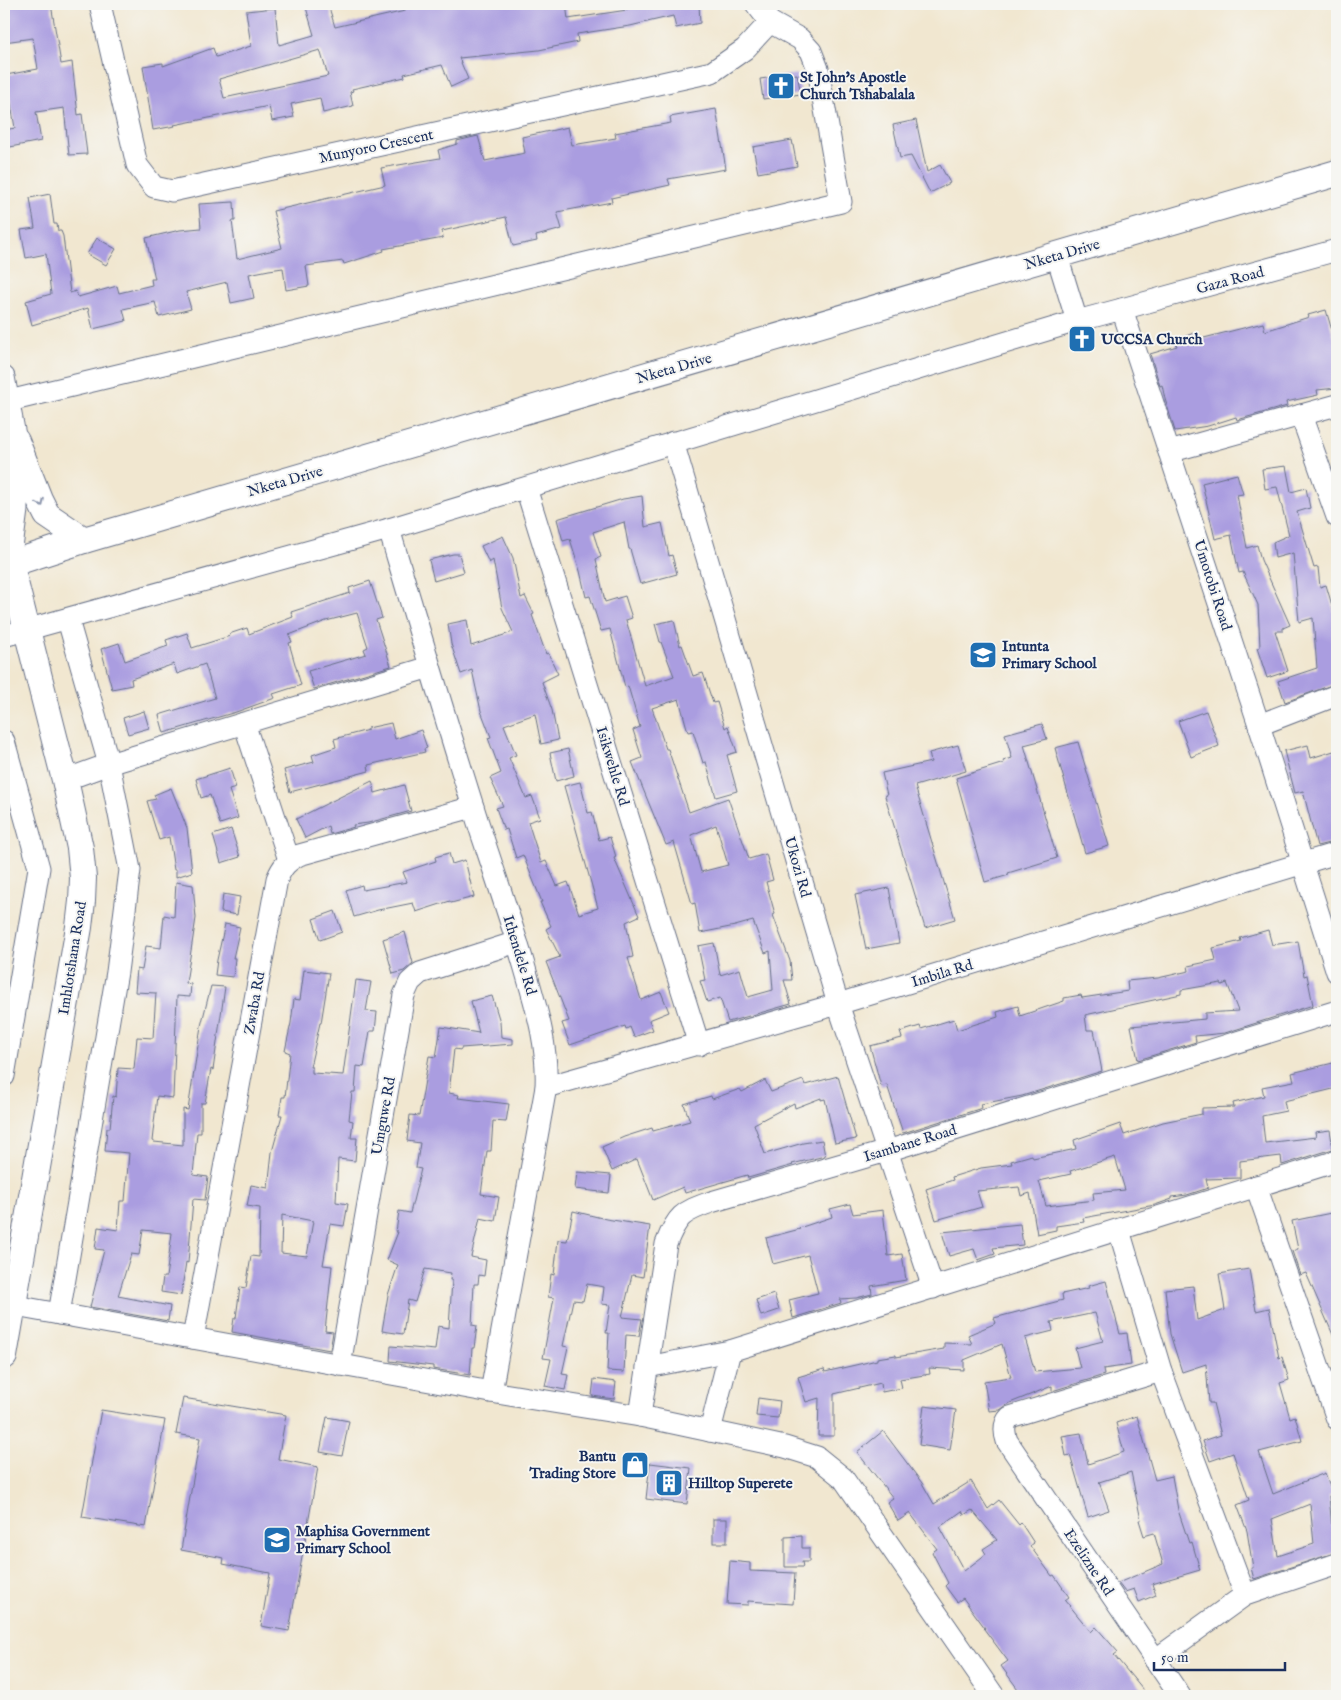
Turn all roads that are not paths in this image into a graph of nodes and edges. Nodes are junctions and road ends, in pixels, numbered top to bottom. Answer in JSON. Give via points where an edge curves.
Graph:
{"nodes":[{"id":1,"x":100,"y":4,"type":"edge"},
{"id":2,"x":756,"y":4,"type":"edge"},
{"id":3,"x":770,"y":22,"type":"junction"},
{"id":4,"x":1337,"y":174,"type":"edge"},
{"id":5,"x":1337,"y":250,"type":"edge"},
{"id":6,"x":1057,"y":256,"type":"junction"},
{"id":7,"x":1122,"y":309,"type":"junction"},
{"id":8,"x":1077,"y":321,"type":"junction"},
{"id":9,"x":4,"y":377,"type":"edge"},
{"id":10,"x":9,"y":401,"type":"junction"},
{"id":11,"x":1337,"y":405,"type":"edge"},
{"id":12,"x":1301,"y":415,"type":"junction"},
{"id":13,"x":674,"y":442,"type":"junction"},
{"id":14,"x":10,"y":448,"type":"edge"},
{"id":15,"x":1170,"y":452,"type":"junction"},
{"id":16,"x":526,"y":488,"type":"junction"},
{"id":17,"x":1337,"y":517,"type":"edge"},
{"id":18,"x":389,"y":529,"type":"junction"},
{"id":19,"x":84,"y":540,"type":"junction"},
{"id":20,"x":5,"y":563,"type":"edge"},
{"id":21,"x":4,"y":610,"type":"edge"},
{"id":22,"x":68,"y":620,"type":"junction"},
{"id":23,"x":16,"y":632,"type":"edge"},
{"id":24,"x":430,"y":667,"type":"junction"},
{"id":25,"x":1337,"y":695,"type":"edge"},
{"id":26,"x":244,"y":724,"type":"junction"},
{"id":27,"x":1259,"y":725,"type":"junction"},
{"id":28,"x":4,"y":741,"type":"edge"},
{"id":29,"x":109,"y":764,"type":"junction"},
{"id":30,"x":65,"y":780,"type":"junction"},
{"id":31,"x":473,"y":807,"type":"junction"},
{"id":32,"x":1337,"y":853,"type":"edge"},
{"id":33,"x":289,"y":860,"type":"junction"},
{"id":34,"x":1304,"y":864,"type":"junction"},
{"id":35,"x":517,"y":942,"type":"junction"},
{"id":36,"x":1337,"y":972,"type":"edge"},
{"id":37,"x":838,"y":1004,"type":"junction"},
{"id":38,"x":1337,"y":1011,"type":"edge"},
{"id":39,"x":699,"y":1045,"type":"junction"},
{"id":40,"x":4,"y":1076,"type":"edge"},
{"id":41,"x":546,"y":1087,"type":"junction"},
{"id":42,"x":887,"y":1151,"type":"junction"},
{"id":43,"x":1337,"y":1160,"type":"edge"},
{"id":44,"x":1256,"y":1186,"type":"junction"},
{"id":45,"x":1119,"y":1230,"type":"junction"},
{"id":46,"x":933,"y":1288,"type":"junction"},
{"id":47,"x":8,"y":1305,"type":"edge"},
{"id":48,"x":59,"y":1314,"type":"junction"},
{"id":49,"x":193,"y":1338,"type":"junction"},
{"id":50,"x":730,"y":1351,"type":"junction"},
{"id":51,"x":4,"y":1356,"type":"edge"},
{"id":52,"x":340,"y":1365,"type":"junction"},
{"id":53,"x":647,"y":1367,"type":"junction"},
{"id":54,"x":1161,"y":1371,"type":"junction"},
{"id":55,"x":492,"y":1392,"type":"junction"},
{"id":56,"x":640,"y":1416,"type":"junction"},
{"id":57,"x":1337,"y":1420,"type":"edge"},
{"id":58,"x":710,"y":1431,"type":"junction"},
{"id":59,"x":1337,"y":1564,"type":"edge"},
{"id":60,"x":1245,"y":1595,"type":"junction"},
{"id":61,"x":1155,"y":1660,"type":"junction"},
{"id":62,"x":994,"y":1696,"type":"edge"},
{"id":63,"x":1180,"y":1696,"type":"edge"}],
"edges":[{"from":1,"to":3,"type":"street","name":"Munyoro Crescent","via":[[137,165],[154,188],[172,191],[712,72],[745,49]]},
{"from":2,"to":3,"type":"street"},
{"from":3,"to":10,"type":"street","via":[[800,39],[811,51],[818,69],[841,202]]},
{"from":4,"to":6,"type":"street","name":"Nketa Drive"},
{"from":5,"to":7,"type":"street","name":"Gaza Road"},
{"from":6,"to":8,"type":"street"},
{"from":6,"to":19,"type":"street","name":"Nketa Drive"},
{"from":7,"to":8,"type":"street"},
{"from":7,"to":15,"type":"street","name":"Umotobi Road"},
{"from":8,"to":13,"type":"street"},
{"from":9,"to":10,"type":"street"},
{"from":10,"to":14,"type":"street"},
{"from":11,"to":12,"type":"street"},
{"from":12,"to":15,"type":"street"},
{"from":12,"to":17,"type":"street"},
{"from":13,"to":16,"type":"street"},
{"from":13,"to":37,"type":"street","name":"Ukozi Rd"},
{"from":14,"to":19,"type":"street","one_way":true,"via":[[47,515]]},
{"from":14,"to":20,"type":"street","via":[[17,510]]},
{"from":15,"to":27,"type":"street","name":"Umotobi Road"},
{"from":16,"to":18,"type":"street"},
{"from":16,"to":39,"type":"street","name":"Isikwehle Rd"},
{"from":18,"to":22,"type":"street"},
{"from":18,"to":24,"type":"street","name":"Ithendele Rd"},
{"from":19,"to":20,"type":"street","name":"Nketa Drive"},
{"from":20,"to":23,"type":"street","name":"Imhlotshana Road"},
{"from":21,"to":23,"type":"street"},
{"from":22,"to":23,"type":"street"},
{"from":22,"to":29,"type":"street"},
{"from":23,"to":30,"type":"street","name":"Imhlotshana Road"},
{"from":24,"to":26,"type":"street"},
{"from":24,"to":31,"type":"street","name":"Ithendele Rd"},
{"from":25,"to":27,"type":"street"},
{"from":26,"to":29,"type":"street"},
{"from":26,"to":33,"type":"street"},
{"from":27,"to":34,"type":"street","name":"Umotobi Road"},
{"from":28,"to":40,"type":"street","via":[[39,868]]},
{"from":29,"to":30,"type":"street"},
{"from":29,"to":48,"type":"street","via":[[128,857],[130,883],[118,972]]},
{"from":30,"to":47,"type":"street","name":"Imhlotshana Road","via":[[80,848],[82,901]]},
{"from":31,"to":33,"type":"street"},
{"from":31,"to":35,"type":"street","name":"Ithendele Rd"},
{"from":32,"to":34,"type":"street","name":"Imbila Rd"},
{"from":33,"to":49,"type":"street","name":"Zwaba Rd","via":[[277,879]]},
{"from":34,"to":36,"type":"street","name":"Umotobi Road"},
{"from":34,"to":37,"type":"street","name":"Imbila Rd"},
{"from":35,"to":41,"type":"street","name":"Ithendele Rd","via":[[542,1028],[547,1064]]},
{"from":35,"to":52,"type":"street","name":"Umguwe Rd","via":[[420,974],[410,982],[404,995]]},
{"from":37,"to":39,"type":"street","name":"Imbila Rd"},
{"from":37,"to":42,"type":"street","name":"Ukozi Rd"},
{"from":38,"to":42,"type":"street","name":"Isambane Road"},
{"from":39,"to":41,"type":"street","name":"Imbila Rd"},
{"from":41,"to":55,"type":"street","name":"Ithendele Rd"},
{"from":42,"to":46,"type":"street","name":"Ukozi Rd"},
{"from":42,"to":53,"type":"street","name":"Isambane Road","via":[[710,1202],[690,1209],[674,1223],[666,1244]]},
{"from":43,"to":44,"type":"street"},
{"from":44,"to":45,"type":"street"},
{"from":44,"to":57,"type":"street"},
{"from":45,"to":46,"type":"street"},
{"from":45,"to":54,"type":"street"},
{"from":46,"to":50,"type":"street"},
{"from":47,"to":48,"type":"street"},
{"from":47,"to":51,"type":"street","name":"Imhlotshana Road"},
{"from":48,"to":49,"type":"street"},
{"from":49,"to":52,"type":"street"},
{"from":50,"to":53,"type":"street"},
{"from":50,"to":58,"type":"street"},
{"from":52,"to":55,"type":"street"},
{"from":53,"to":56,"type":"street","name":"Isambane Road"},
{"from":54,"to":60,"type":"street"},
{"from":54,"to":61,"type":"street","name":"Ezelizne Rd","via":[[1010,1417],[1005,1424],[1007,1441]]},
{"from":55,"to":56,"type":"street"},
{"from":56,"to":58,"type":"street"},
{"from":58,"to":62,"type":"street","via":[[817,1456],[843,1478]]},
{"from":59,"to":60,"type":"street"},
{"from":60,"to":61,"type":"street"},
{"from":61,"to":63,"type":"street","name":"Ezelizne Rd"}]}
